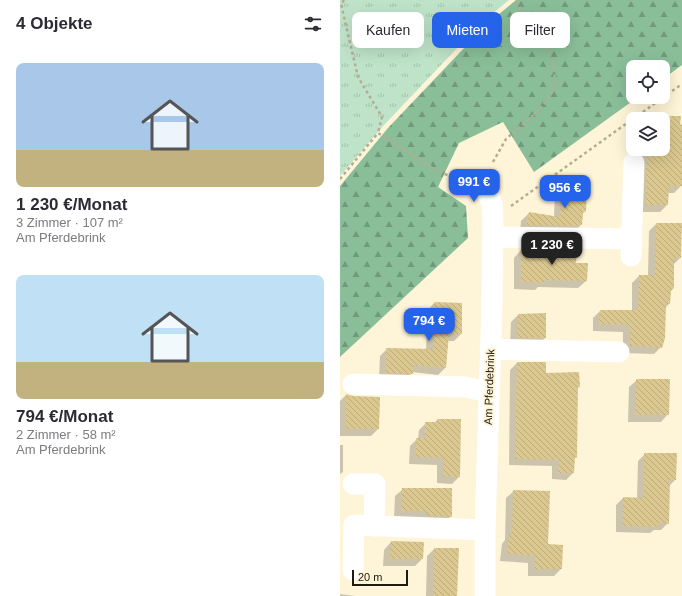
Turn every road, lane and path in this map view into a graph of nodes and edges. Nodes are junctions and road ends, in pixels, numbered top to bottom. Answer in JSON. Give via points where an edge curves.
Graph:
{"nodes":[{"id":1,"x":344,"y":0,"type":"edge"},
{"id":2,"x":518,"y":0,"type":"edge"},
{"id":3,"x":682,"y":84,"type":"edge"},
{"id":4,"x":378,"y":133,"type":"junction"},
{"id":5,"x":634,"y":164,"type":"dead end"},
{"id":6,"x":340,"y":179,"type":"edge"},
{"id":7,"x":482,"y":179,"type":"junction"},
{"id":8,"x":493,"y":229,"type":"junction"},
{"id":9,"x":490,"y":349,"type":"junction"},
{"id":10,"x":619,"y":352,"type":"dead end"},
{"id":11,"x":353,"y":384,"type":"dead end"},
{"id":12,"x":489,"y":392,"type":"junction"},
{"id":13,"x":353,"y":484,"type":"dead end"},
{"id":14,"x":374,"y":526,"type":"junction"},
{"id":15,"x":485,"y":530,"type":"junction"},
{"id":16,"x":353,"y":570,"type":"dead end"},
{"id":17,"x":485,"y":596,"type":"edge"}],
"edges":[{"from":1,"to":4,"type":"path","via":[[341,4],[358,77],[382,117]]},
{"from":2,"to":7,"type":"path","via":[[526,22],[546,48],[555,66],[554,90],[538,111],[506,139]]},
{"from":3,"to":8,"type":"path","via":[[513,204]]},
{"from":4,"to":6,"type":"path"},
{"from":4,"to":7,"type":"path","via":[[434,169],[460,181]]},
{"from":5,"to":8,"type":"street","via":[[632,247]]},
{"from":7,"to":8,"type":"street","name":"Am Pferdebrink","via":[[492,204]]},
{"from":8,"to":9,"type":"street","name":"Am Pferdebrink"},
{"from":9,"to":10,"type":"street"},
{"from":9,"to":12,"type":"street","name":"Am Pferdebrink"},
{"from":11,"to":12,"type":"street","via":[[465,387]]},
{"from":12,"to":15,"type":"street","name":"Am Pferdebrink"},
{"from":13,"to":14,"type":"street","via":[[375,484]]},
{"from":14,"to":15,"type":"street"},
{"from":14,"to":16,"type":"street","via":[[354,525]]},
{"from":15,"to":17,"type":"street","name":"Am Pferdebrink"}]}
